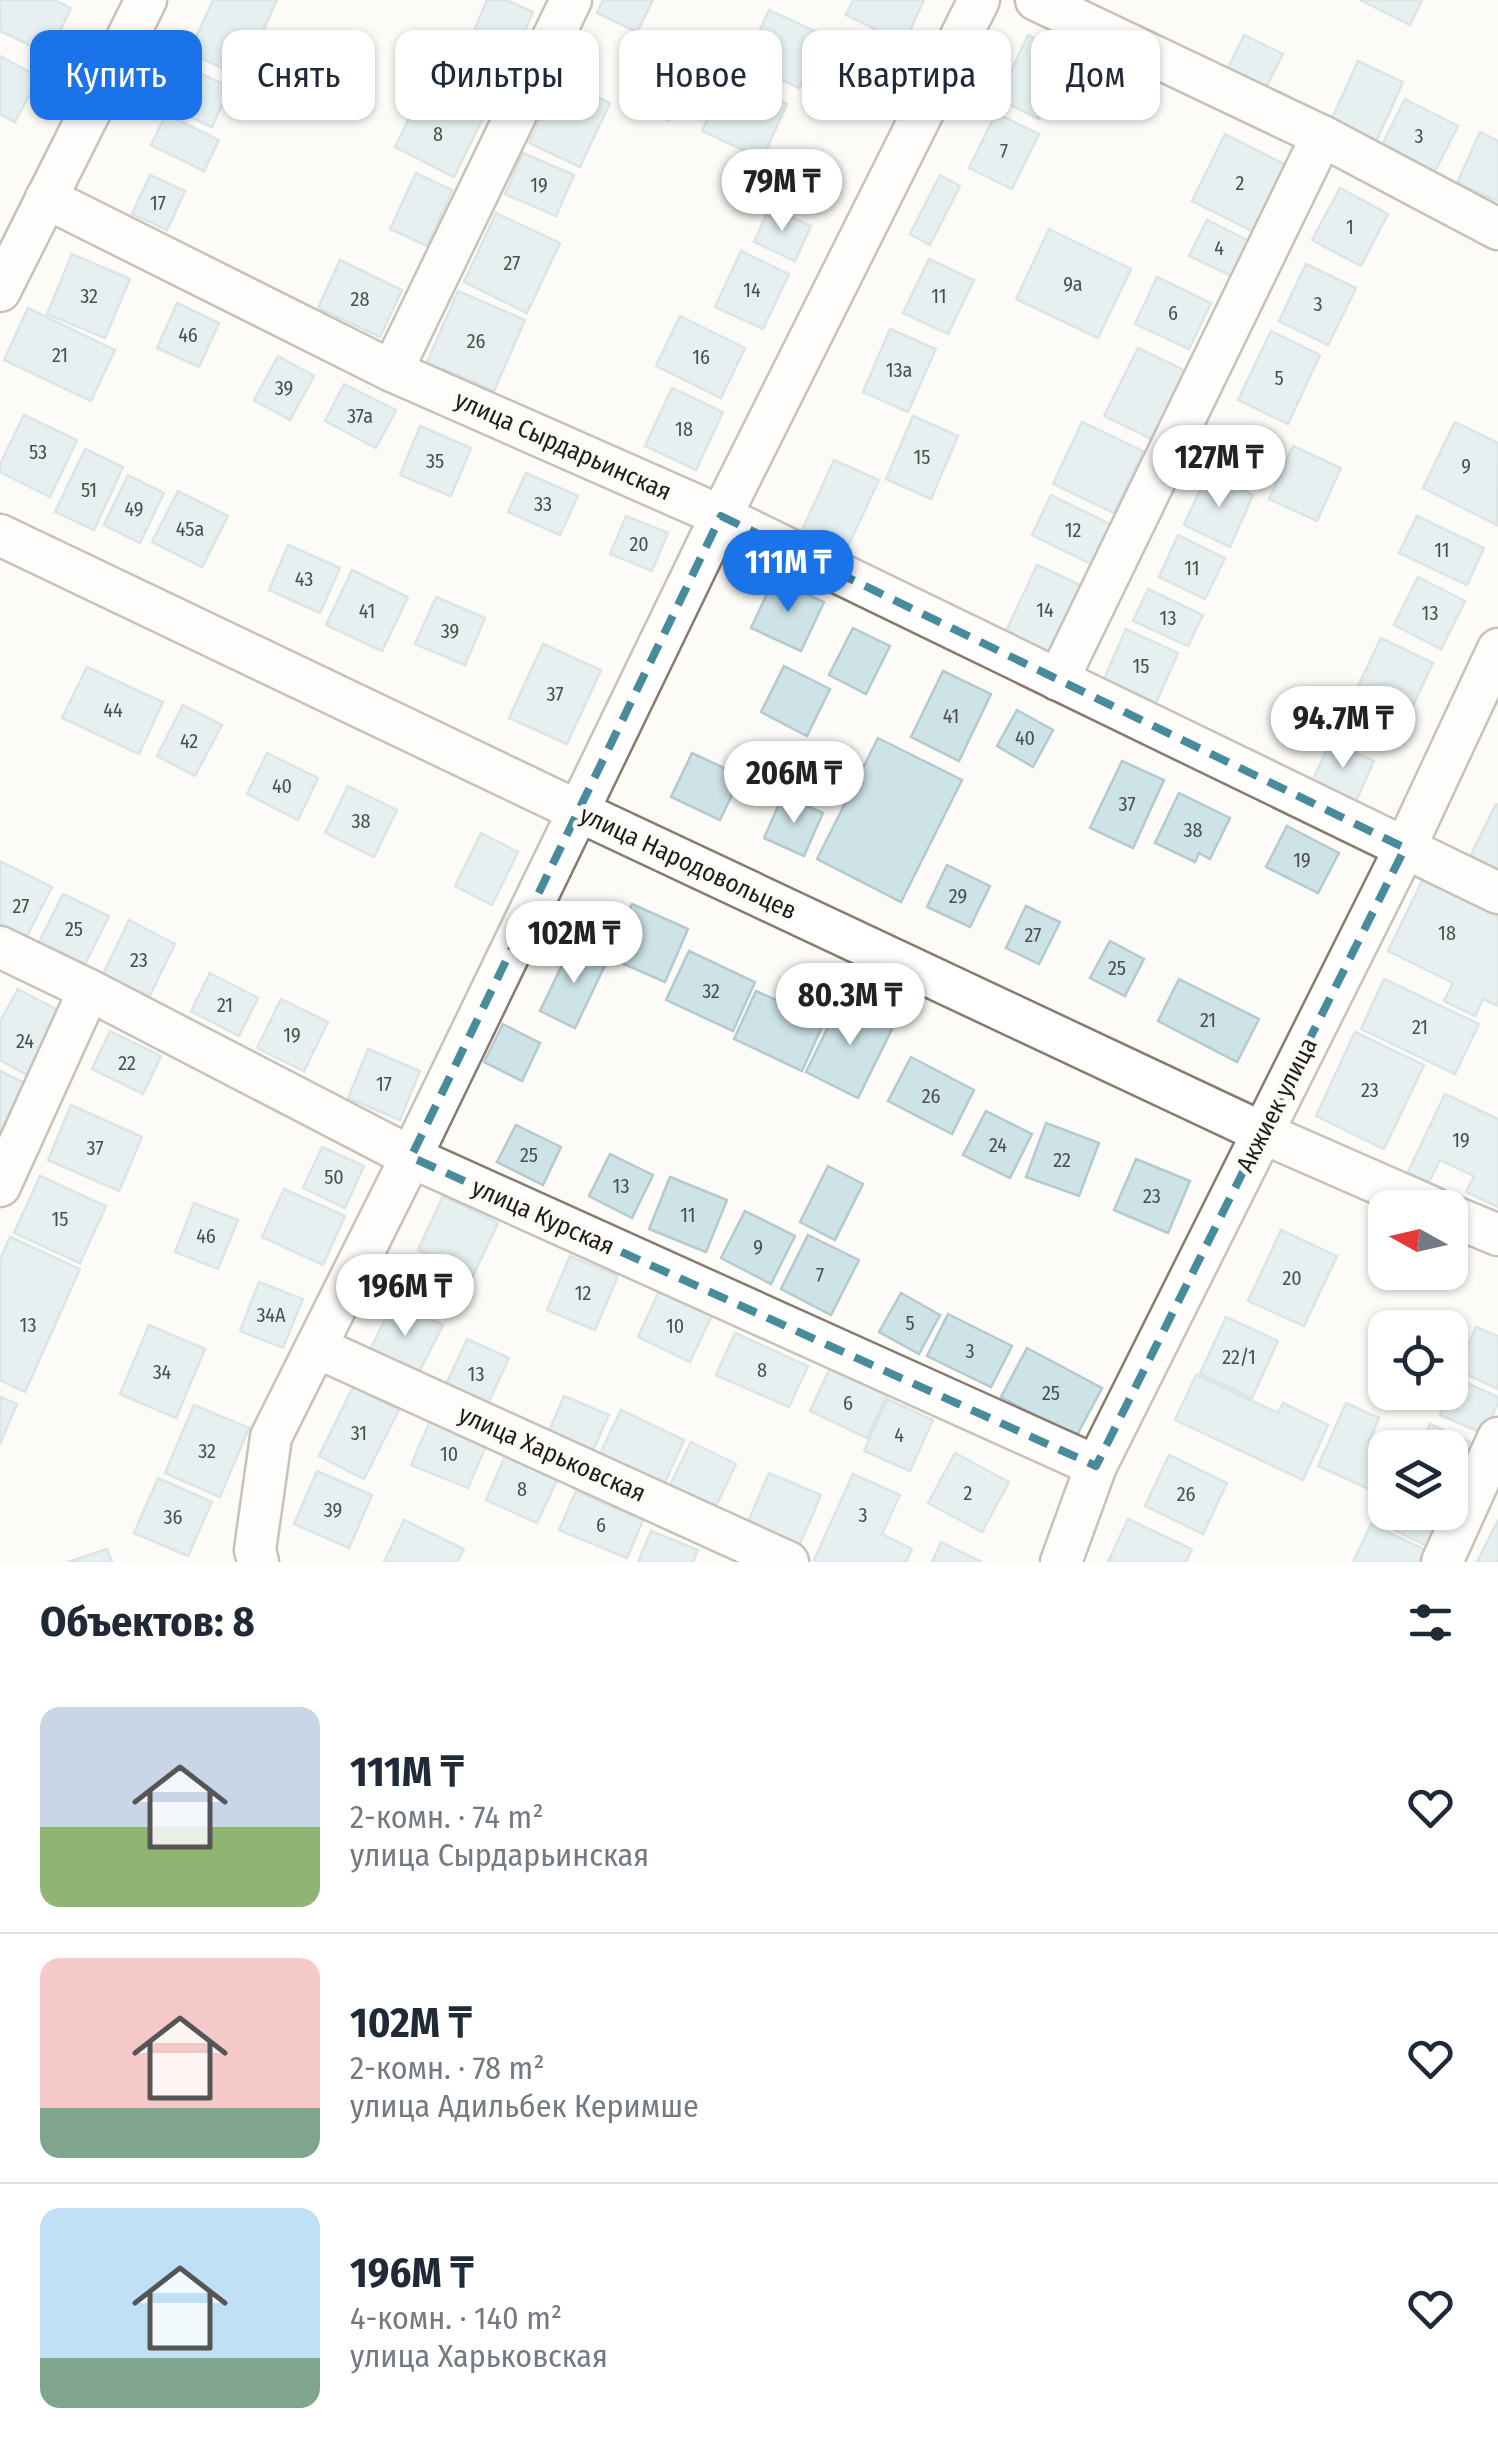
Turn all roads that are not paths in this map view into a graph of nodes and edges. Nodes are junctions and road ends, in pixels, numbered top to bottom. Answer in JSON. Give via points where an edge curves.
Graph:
{"nodes":[{"id":1,"x":146,"y":0,"type":"edge"},
{"id":2,"x":570,"y":0,"type":"edge"},
{"id":3,"x":978,"y":0,"type":"edge"},
{"id":4,"x":1036,"y":0,"type":"edge"},
{"id":5,"x":1322,"y":136,"type":"junction"},
{"id":6,"x":46,"y":198,"type":"junction"},
{"id":7,"x":1498,"y":229,"type":"edge"},
{"id":8,"x":0,"y":292,"type":"edge"},
{"id":9,"x":392,"y":371,"type":"junction"},
{"id":10,"x":721,"y":516,"type":"junction"},
{"id":11,"x":0,"y":536,"type":"edge"},
{"id":12,"x":1498,"y":649,"type":"edge"},
{"id":13,"x":1058,"y":680,"type":"junction"},
{"id":14,"x":578,"y":812,"type":"junction"},
{"id":15,"x":1406,"y":848,"type":"junction"},
{"id":16,"x":1498,"y":893,"type":"edge"},
{"id":17,"x":0,"y":947,"type":"edge"},
{"id":18,"x":89,"y":990,"type":"junction"},
{"id":19,"x":1263,"y":1133,"type":"junction"},
{"id":20,"x":411,"y":1157,"type":"junction"},
{"id":21,"x":0,"y":1186,"type":"edge"},
{"id":22,"x":1393,"y":1190,"type":"edge"},
{"id":23,"x":1468,"y":1222,"type":"edge"},
{"id":24,"x":1498,"y":1236,"type":"edge"},
{"id":25,"x":316,"y":1347,"type":"junction"},
{"id":26,"x":1498,"y":1438,"type":"edge"},
{"id":27,"x":1096,"y":1466,"type":"junction"},
{"id":28,"x":258,"y":1562,"type":"edge"},
{"id":29,"x":788,"y":1562,"type":"edge"},
{"id":30,"x":1061,"y":1562,"type":"edge"},
{"id":31,"x":1442,"y":1562,"type":"edge"}],
"edges":[{"from":1,"to":6,"type":"street"},
{"from":2,"to":9,"type":"street"},
{"from":3,"to":10,"type":"street"},
{"from":4,"to":5,"type":"street"},
{"from":5,"to":7,"type":"street"},
{"from":5,"to":13,"type":"street"},
{"from":6,"to":8,"type":"street"},
{"from":6,"to":9,"type":"street","name":"улица Сырдарьинская"},
{"from":9,"to":10,"type":"street","name":"улица Сырдарьинская"},
{"from":10,"to":13,"type":"street","name":"улица Сырдарьинская"},
{"from":10,"to":14,"type":"street"},
{"from":11,"to":14,"type":"street","name":"улица Народовольцев"},
{"from":12,"to":15,"type":"street","name":"Акжиек улица"},
{"from":13,"to":15,"type":"street","name":"улица Сырдарьинская"},
{"from":14,"to":19,"type":"street","name":"улица Народовольцев"},
{"from":14,"to":20,"type":"street"},
{"from":15,"to":16,"type":"street","name":"улица Сырдарьинская"},
{"from":15,"to":19,"type":"street","name":"Акжиек улица"},
{"from":17,"to":18,"type":"street","name":"улица Курская"},
{"from":18,"to":20,"type":"street","name":"улица Курская"},
{"from":18,"to":21,"type":"street"},
{"from":19,"to":22,"type":"street","name":"улица Народовольцев"},
{"from":19,"to":27,"type":"street","name":"Акжиек улица"},
{"from":20,"to":25,"type":"street"},
{"from":20,"to":27,"type":"street","name":"улица Курская"},
{"from":23,"to":24,"type":"street"},
{"from":25,"to":28,"type":"street","via":[[272,1437],[254,1550]]},
{"from":25,"to":29,"type":"street","name":"улица Харьковская"},
{"from":26,"to":31,"type":"street"},
{"from":27,"to":30,"type":"street","name":"Акжиек улица"}]}
